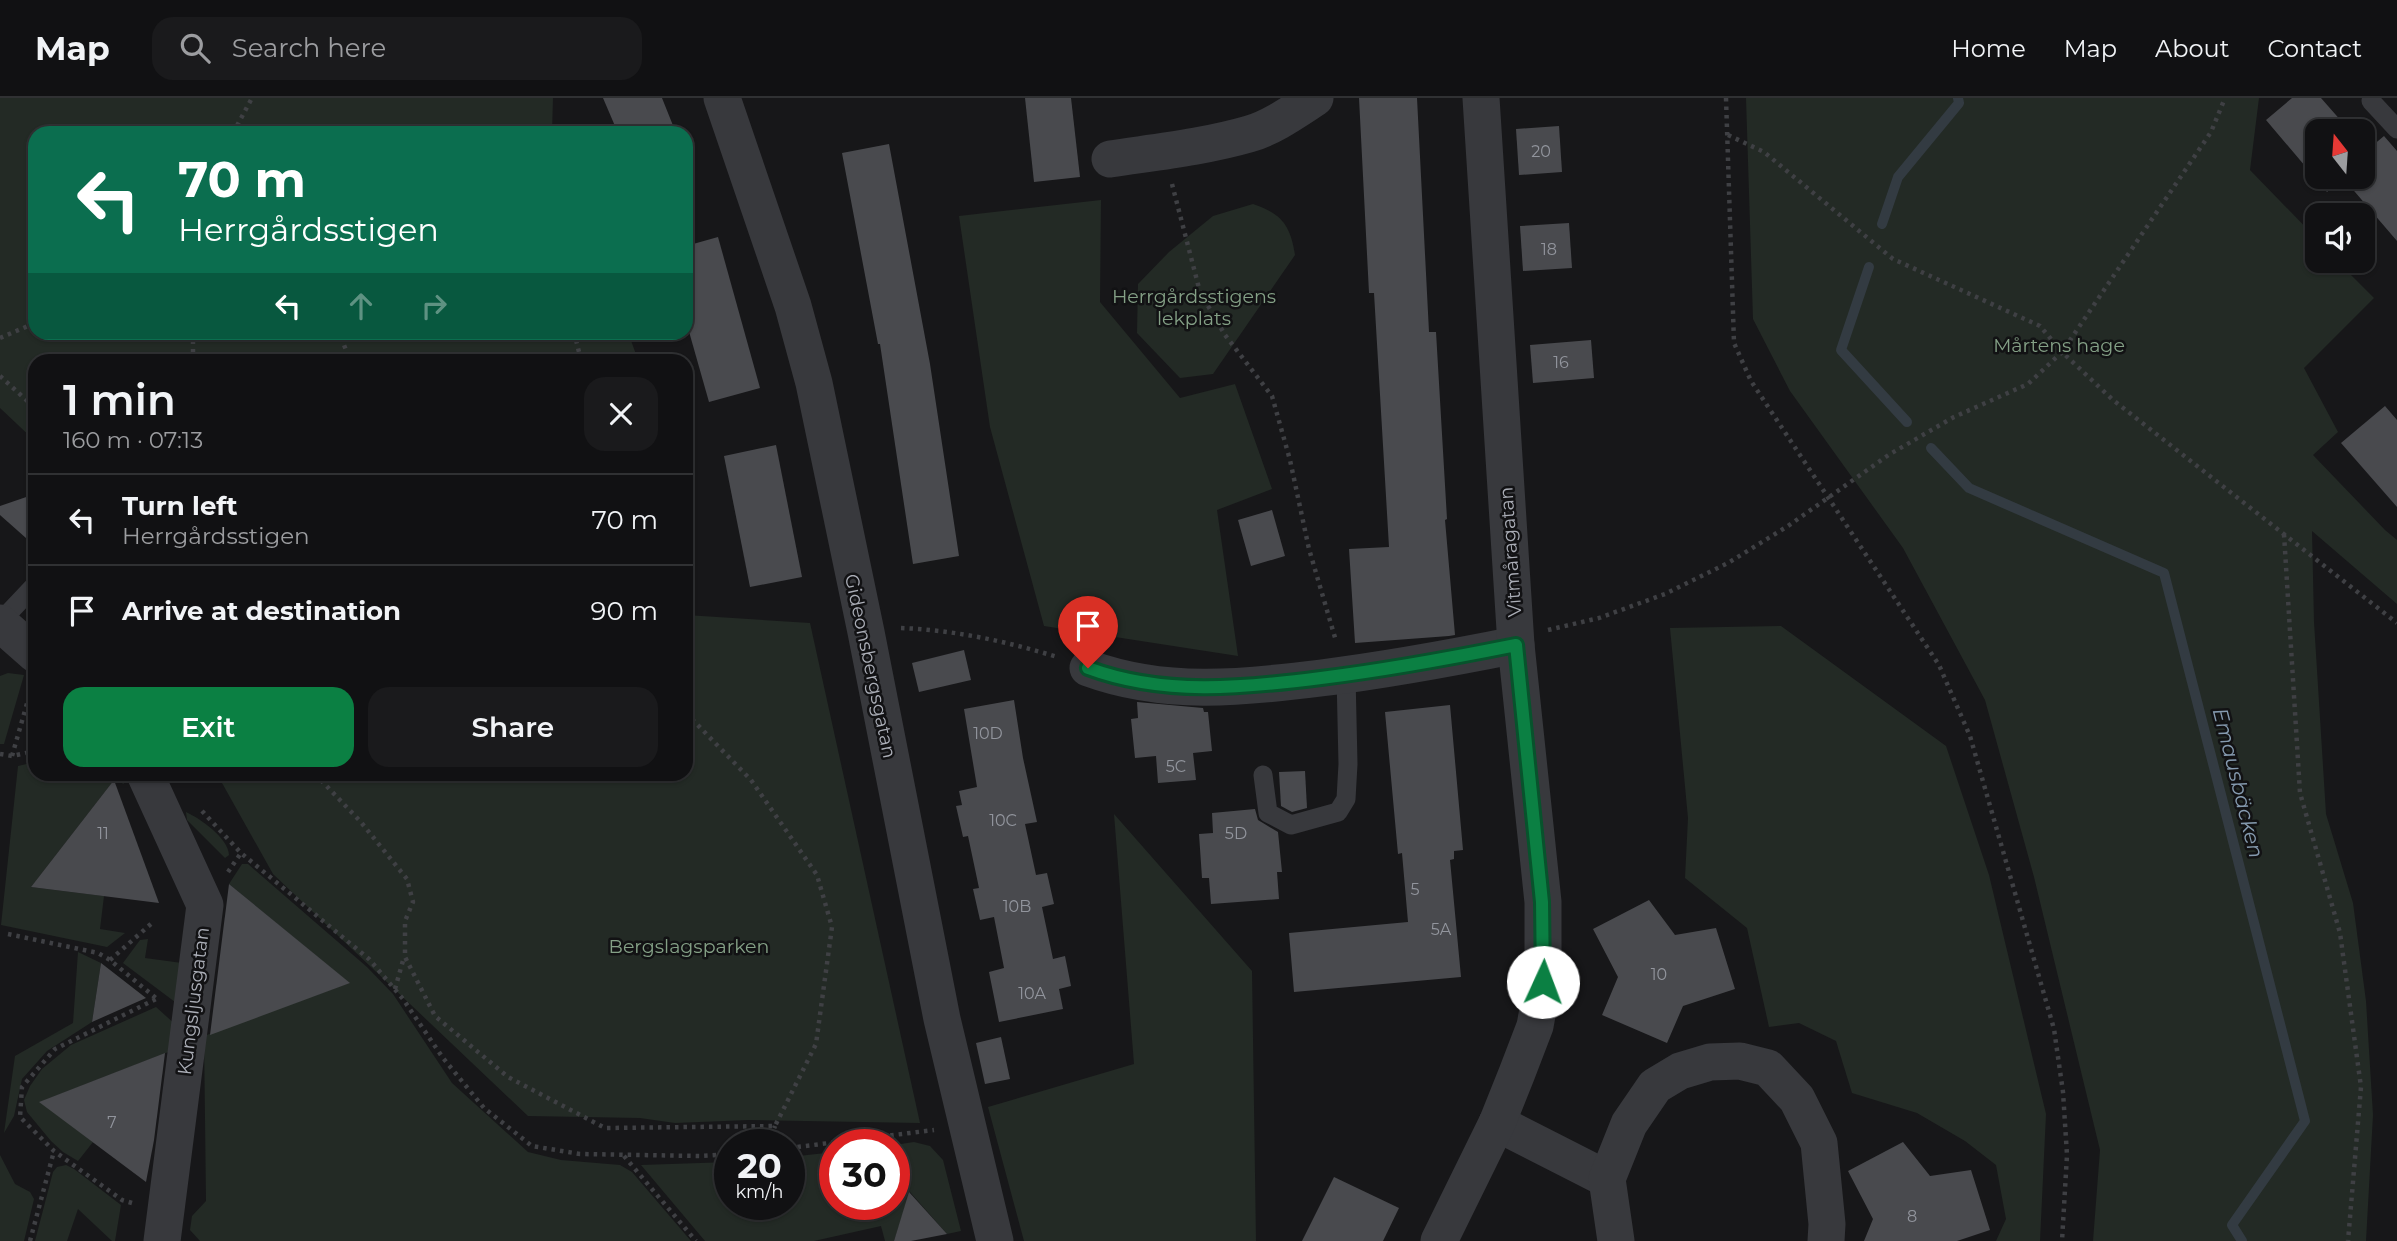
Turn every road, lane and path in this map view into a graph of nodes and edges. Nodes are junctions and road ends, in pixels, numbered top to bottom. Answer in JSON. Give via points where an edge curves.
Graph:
{"nodes":[{"id":1,"x":252,"y":98,"type":"edge"},
{"id":2,"x":722,"y":98,"type":"edge"},
{"id":3,"x":1315,"y":98,"type":"edge"},
{"id":4,"x":1481,"y":98,"type":"edge"},
{"id":5,"x":1726,"y":98,"type":"edge"},
{"id":6,"x":2225,"y":98,"type":"edge"},
{"id":7,"x":2371,"y":102,"type":"dead end"},
{"id":8,"x":237,"y":126,"type":"edge"},
{"id":9,"x":2397,"y":129,"type":"edge"},
{"id":10,"x":1728,"y":135,"type":"junction"},
{"id":11,"x":1164,"y":151,"type":"junction"},
{"id":12,"x":1110,"y":159,"type":"dead end"},
{"id":13,"x":28,"y":326,"type":"edge"},
{"id":14,"x":0,"y":338,"type":"edge"},
{"id":15,"x":2062,"y":352,"type":"junction"},
{"id":16,"x":0,"y":376,"type":"edge"},
{"id":17,"x":28,"y":402,"type":"edge"},
{"id":18,"x":1829,"y":497,"type":"junction"},
{"id":19,"x":2284,"y":534,"type":"junction"},
{"id":20,"x":28,"y":592,"type":"edge"},
{"id":21,"x":0,"y":622,"type":"edge"},
{"id":22,"x":2397,"y":623,"type":"edge"},
{"id":23,"x":866,"y":632,"type":"junction"},
{"id":24,"x":1516,"y":645,"type":"junction"},
{"id":25,"x":28,"y":648,"type":"edge"},
{"id":26,"x":1088,"y":668,"type":"joint"},
{"id":27,"x":1346,"y":675,"type":"junction"},
{"id":28,"x":28,"y":700,"type":"edge"},
{"id":29,"x":693,"y":720,"type":"edge"},
{"id":30,"x":28,"y":753,"type":"edge"},
{"id":31,"x":0,"y":754,"type":"edge"},
{"id":32,"x":12,"y":756,"type":"junction"},
{"id":33,"x":1263,"y":775,"type":"dead end"},
{"id":34,"x":148,"y":781,"type":"edge"},
{"id":35,"x":322,"y":781,"type":"edge"},
{"id":36,"x":241,"y":853,"type":"dead end"},
{"id":37,"x":152,"y":923,"type":"dead end"},
{"id":38,"x":8,"y":934,"type":"dead end"},
{"id":39,"x":405,"y":957,"type":"junction"},
{"id":40,"x":110,"y":960,"type":"junction"},
{"id":41,"x":395,"y":990,"type":"junction"},
{"id":42,"x":156,"y":999,"type":"junction"},
{"id":43,"x":190,"y":1026,"type":"junction"},
{"id":44,"x":1497,"y":1123,"type":"junction"},
{"id":45,"x":775,"y":1126,"type":"junction"},
{"id":46,"x":774,"y":1129,"type":"edge"},
{"id":47,"x":946,"y":1129,"type":"dead end"},
{"id":48,"x":805,"y":1146,"type":"edge"},
{"id":49,"x":54,"y":1151,"type":"junction"},
{"id":50,"x":714,"y":1154,"type":"edge"},
{"id":51,"x":624,"y":1155,"type":"junction"},
{"id":52,"x":1607,"y":1179,"type":"junction"},
{"id":53,"x":164,"y":1228,"type":"edge"},
{"id":54,"x":30,"y":1241,"type":"edge"},
{"id":55,"x":696,"y":1241,"type":"edge"},
{"id":56,"x":995,"y":1241,"type":"edge"},
{"id":57,"x":1439,"y":1241,"type":"edge"},
{"id":58,"x":1616,"y":1241,"type":"edge"},
{"id":59,"x":1826,"y":1241,"type":"edge"},
{"id":60,"x":2062,"y":1241,"type":"edge"},
{"id":61,"x":2348,"y":1241,"type":"edge"}],
"edges":[{"from":1,"to":8,"type":"path"},
{"from":2,"to":23,"type":"street","name":"Gideonsbergsgatan","via":[[793,306],[814,383]]},
{"from":3,"to":11,"type":"street","via":[[1251,134]]},
{"from":4,"to":24,"type":"street","name":"Vitmåragatan"},
{"from":5,"to":10,"type":"path"},
{"from":6,"to":15,"type":"path","via":[[2211,132]]},
{"from":7,"to":9,"type":"lane"},
{"from":10,"to":15,"type":"path","via":[[1764,152],[1893,259],[2040,326]]},
{"from":10,"to":18,"type":"path","via":[[1734,343],[1751,381]]},
{"from":11,"to":12,"type":"street"},
{"from":11,"to":27,"type":"path","via":[[1199,292],[1272,396]]},
{"from":13,"to":14,"type":"path"},
{"from":15,"to":18,"type":"path","via":[[2028,384],[1954,417]]},
{"from":15,"to":19,"type":"path","via":[[2113,400]]},
{"from":16,"to":17,"type":"path"},
{"from":18,"to":24,"type":"path","via":[[1728,563],[1665,594],[1599,618],[1525,636]]},
{"from":18,"to":60,"type":"path","via":[[1939,665],[1970,736],[2054,1029],[2067,1155]]},
{"from":19,"to":22,"type":"path"},
{"from":19,"to":61,"type":"path","via":[[2300,793],[2340,933],[2361,1087]]},
{"from":20,"to":21,"type":"lane"},
{"from":21,"to":25,"type":"street"},
{"from":23,"to":26,"type":"path","via":[[936,629]]},
{"from":23,"to":56,"type":"street","name":"Gideonsbergsgatan","via":[[942,1019]]},
{"from":24,"to":27,"type":"street"},
{"from":24,"to":44,"type":"street","name":"Vitmåragatan","via":[[1542,902],[1543,982],[1535,1026]]},
{"from":26,"to":27,"type":"street","via":[[1146,683],[1216,689]]},
{"from":27,"to":33,"type":"lane","via":[[1346,799],[1338,812],[1291,825],[1268,813]]},
{"from":28,"to":32,"type":"path"},
{"from":29,"to":45,"type":"path","via":[[751,780],[817,875],[832,927],[816,1044]]},
{"from":30,"to":32,"type":"path"},
{"from":31,"to":32,"type":"path"},
{"from":34,"to":43,"type":"street","name":"Kungsljusgatan","via":[[205,905]]},
{"from":35,"to":39,"type":"path","via":[[407,879],[413,902],[405,921]]},
{"from":36,"to":41,"type":"path","via":[[369,959]]},
{"from":37,"to":40,"type":"path"},
{"from":38,"to":40,"type":"path","via":[[98,953]]},
{"from":39,"to":41,"type":"path"},
{"from":39,"to":45,"type":"path","via":[[435,1016],[508,1077],[605,1128]]},
{"from":40,"to":42,"type":"path"},
{"from":41,"to":51,"type":"path","via":[[484,1108],[532,1146]]},
{"from":42,"to":43,"type":"path"},
{"from":42,"to":49,"type":"path","via":[[55,1049],[22,1087],[20,1116]]},
{"from":43,"to":53,"type":"street","name":"Kungsljusgatan"},
{"from":44,"to":52,"type":"street"},
{"from":44,"to":57,"type":"street","name":"Vitmåragatan"},
{"from":45,"to":46,"type":"path"},
{"from":47,"to":48,"type":"path"},
{"from":49,"to":53,"type":"path"},
{"from":49,"to":54,"type":"path"},
{"from":50,"to":51,"type":"path"},
{"from":51,"to":55,"type":"path"},
{"from":52,"to":58,"type":"street"},
{"from":52,"to":59,"type":"street","via":[[1629,1124],[1655,1086],[1680,1071],[1740,1060],[1768,1069],[1797,1098],[1819,1143]]}]}
